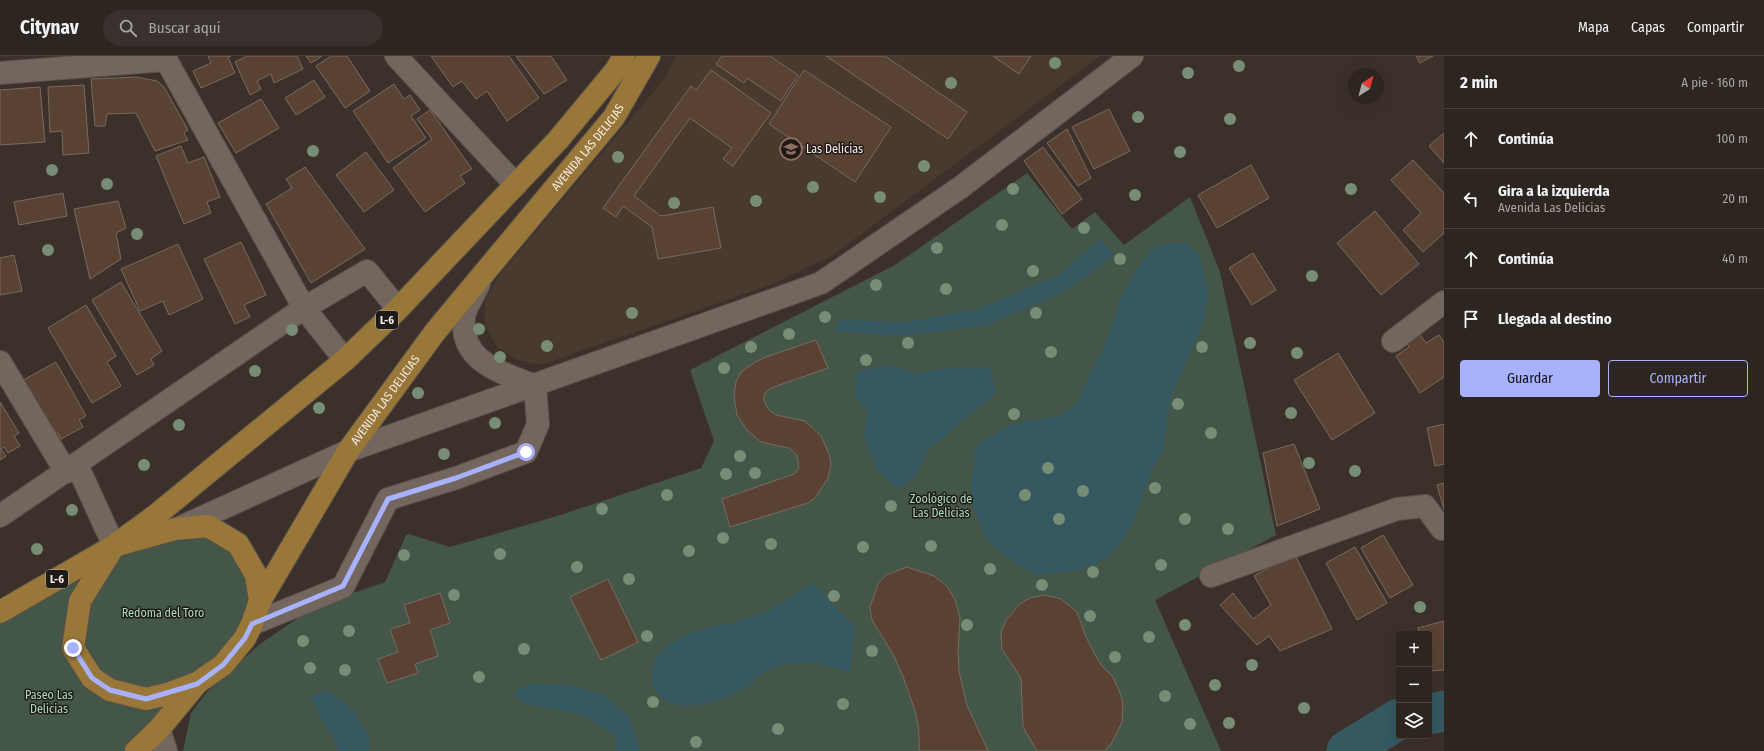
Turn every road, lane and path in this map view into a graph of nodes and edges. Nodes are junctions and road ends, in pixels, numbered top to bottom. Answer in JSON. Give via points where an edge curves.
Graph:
{"nodes":[{"id":1,"x":396,"y":56,"type":"edge"},
{"id":2,"x":624,"y":56,"type":"edge"},
{"id":3,"x":650,"y":56,"type":"edge"},
{"id":4,"x":1132,"y":56,"type":"edge"},
{"id":5,"x":165,"y":58,"type":"edge"},
{"id":6,"x":0,"y":73,"type":"edge"},
{"id":7,"x":516,"y":185,"type":"junction"},
{"id":8,"x":486,"y":271,"type":"junction"},
{"id":9,"x":1444,"y":302,"type":"edge"},
{"id":10,"x":304,"y":308,"type":"junction"},
{"id":11,"x":398,"y":310,"type":"junction"},
{"id":12,"x":1393,"y":341,"type":"dead end"},
{"id":13,"x":344,"y":360,"type":"junction"},
{"id":14,"x":0,"y":362,"type":"edge"},
{"id":15,"x":535,"y":386,"type":"junction"},
{"id":16,"x":348,"y":451,"type":"junction"},
{"id":17,"x":72,"y":468,"type":"junction"},
{"id":18,"x":0,"y":516,"type":"edge"},
{"id":19,"x":1444,"y":528,"type":"edge"},
{"id":20,"x":175,"y":529,"type":"junction"},
{"id":21,"x":114,"y":546,"type":"junction"},
{"id":22,"x":1211,"y":576,"type":"dead end"},
{"id":23,"x":260,"y":601,"type":"junction"},
{"id":24,"x":0,"y":612,"type":"edge"},
{"id":25,"x":252,"y":624,"type":"junction"},
{"id":26,"x":197,"y":684,"type":"junction"},
{"id":27,"x":159,"y":729,"type":"junction"},
{"id":28,"x":136,"y":751,"type":"edge"},
{"id":29,"x":166,"y":751,"type":"edge"}],
"edges":[{"from":1,"to":7,"type":"street"},
{"from":2,"to":7,"type":"main road","number":"L-6","via":[[616,70],[563,134]]},
{"from":3,"to":8,"type":"main road","name":"AVENIDA LAS DELICIAS","number":"L-6","via":[[614,117]]},
{"from":4,"to":15,"type":"street","via":[[961,187],[821,283]]},
{"from":5,"to":6,"type":"street"},
{"from":5,"to":10,"type":"street"},
{"from":7,"to":11,"type":"main road","number":"L-6"},
{"from":8,"to":15,"type":"street","via":[[464,317],[467,345],[486,365]]},
{"from":8,"to":16,"type":"main road","name":"AVENIDA LAS DELICIAS","number":"L-6","via":[[435,332]]},
{"from":9,"to":12,"type":"street"},
{"from":10,"to":11,"type":"street","via":[[367,271]]},
{"from":10,"to":13,"type":"street"},
{"from":10,"to":17,"type":"street"},
{"from":11,"to":13,"type":"main road","number":"L-6"},
{"from":13,"to":21,"type":"main road","number":"L-6"},
{"from":14,"to":17,"type":"street"},
{"from":15,"to":16,"type":"street"},
{"from":15,"to":25,"type":"street","via":[[538,424],[526,452],[456,478],[388,499],[343,586]]},
{"from":16,"to":20,"type":"street"},
{"from":16,"to":23,"type":"main road","name":"AVENIDA LAS DELICIAS","number":"L-6"},
{"from":17,"to":18,"type":"street"},
{"from":17,"to":21,"type":"street"},
{"from":19,"to":22,"type":"street","via":[[1442,529],[1425,506],[1397,509]]},
{"from":20,"to":21,"type":"main road","number":"L-6"},
{"from":20,"to":23,"type":"main road","number":"L-6","via":[[208,526],[238,544],[256,575]]},
{"from":21,"to":24,"type":"main road","number":"L-6"},
{"from":21,"to":26,"type":"main road","number":"L-6","via":[[80,601],[73,648],[92,678],[110,690],[146,699]]},
{"from":23,"to":25,"type":"main road","name":"AVENIDA LAS DELICIAS","number":"L-6"},
{"from":25,"to":26,"type":"main road","name":"AVENIDA LAS DELICIAS","number":"L-6","via":[[245,638],[223,665]]},
{"from":26,"to":27,"type":"main road","name":"AVENIDA LAS DELICIAS","number":"L-6"},
{"from":27,"to":28,"type":"main road","name":"AVENIDA LAS DELICIAS","number":"L-6"},
{"from":27,"to":29,"type":"street"}]}
